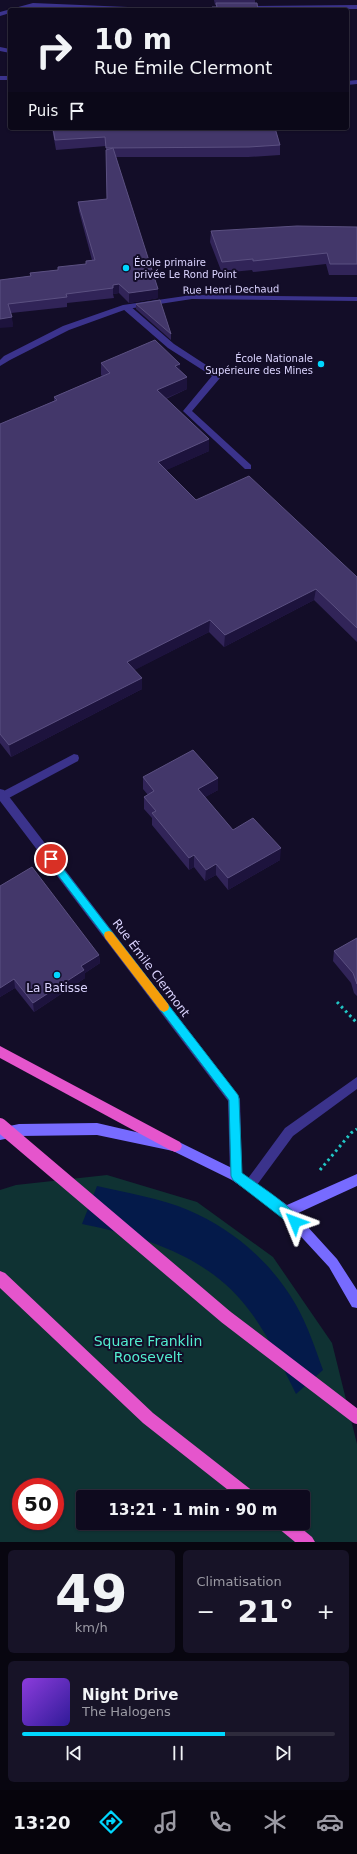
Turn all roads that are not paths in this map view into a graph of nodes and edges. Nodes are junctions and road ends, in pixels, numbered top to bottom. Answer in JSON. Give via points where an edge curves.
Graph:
{"nodes":[{"id":1,"x":24,"y":0,"type":"edge"},
{"id":2,"x":25,"y":7,"type":"junction"},
{"id":3,"x":357,"y":7,"type":"edge"},
{"id":4,"x":22,"y":8,"type":"edge"},
{"id":5,"x":104,"y":8,"type":"edge"},
{"id":6,"x":242,"y":8,"type":"edge"},
{"id":7,"x":357,"y":299,"type":"edge"},
{"id":8,"x":126,"y":307,"type":"junction"},
{"id":9,"x":0,"y":364,"type":"edge"},
{"id":10,"x":248,"y":467,"type":"dead end"},
{"id":11,"x":74,"y":758,"type":"dead end"},
{"id":12,"x":1,"y":794,"type":"edge"},
{"id":13,"x":0,"y":1052,"type":"edge"},
{"id":14,"x":357,"y":1082,"type":"edge"},
{"id":15,"x":0,"y":1125,"type":"edge"},
{"id":16,"x":0,"y":1134,"type":"edge"},
{"id":17,"x":175,"y":1146,"type":"junction"},
{"id":18,"x":236,"y":1176,"type":"junction"},
{"id":19,"x":357,"y":1180,"type":"edge"},
{"id":20,"x":250,"y":1185,"type":"junction"},
{"id":21,"x":286,"y":1212,"type":"junction"},
{"id":22,"x":0,"y":1278,"type":"edge"},
{"id":23,"x":357,"y":1302,"type":"edge"},
{"id":24,"x":357,"y":1417,"type":"edge"},
{"id":25,"x":240,"y":1490,"type":"edge"},
{"id":26,"x":292,"y":1530,"type":"edge"},
{"id":27,"x":307,"y":1542,"type":"edge"}],
"edges":[{"from":1,"to":2,"type":"street"},
{"from":2,"to":4,"type":"street"},
{"from":2,"to":5,"type":"street","via":[[33,5]]},
{"from":3,"to":6,"type":"street"},
{"from":7,"to":8,"type":"street","name":"Rue Henri Dechaud","via":[[192,297]]},
{"from":8,"to":9,"type":"street","name":"Rue Henri Dechaud","via":[[66,328]]},
{"from":8,"to":10,"type":"street","via":[[170,346],[218,376],[187,411]]},
{"from":11,"to":12,"type":"street"},
{"from":12,"to":18,"type":"street","name":"Rue Émile Clermont","via":[[234,1099]]},
{"from":13,"to":17,"type":"highway"},
{"from":14,"to":20,"type":"street","via":[[289,1132]]},
{"from":15,"to":24,"type":"highway","bridge":true,"via":[[226,1317]]},
{"from":16,"to":17,"type":"main road","via":[[19,1130],[97,1129]]},
{"from":17,"to":18,"type":"main road"},
{"from":18,"to":20,"type":"main road"},
{"from":19,"to":21,"type":"main road"},
{"from":20,"to":21,"type":"main road"},
{"from":21,"to":23,"type":"main road","via":[[333,1263]]},
{"from":22,"to":25,"type":"highway","via":[[148,1418]]},
{"from":26,"to":27,"type":"highway"}]}
